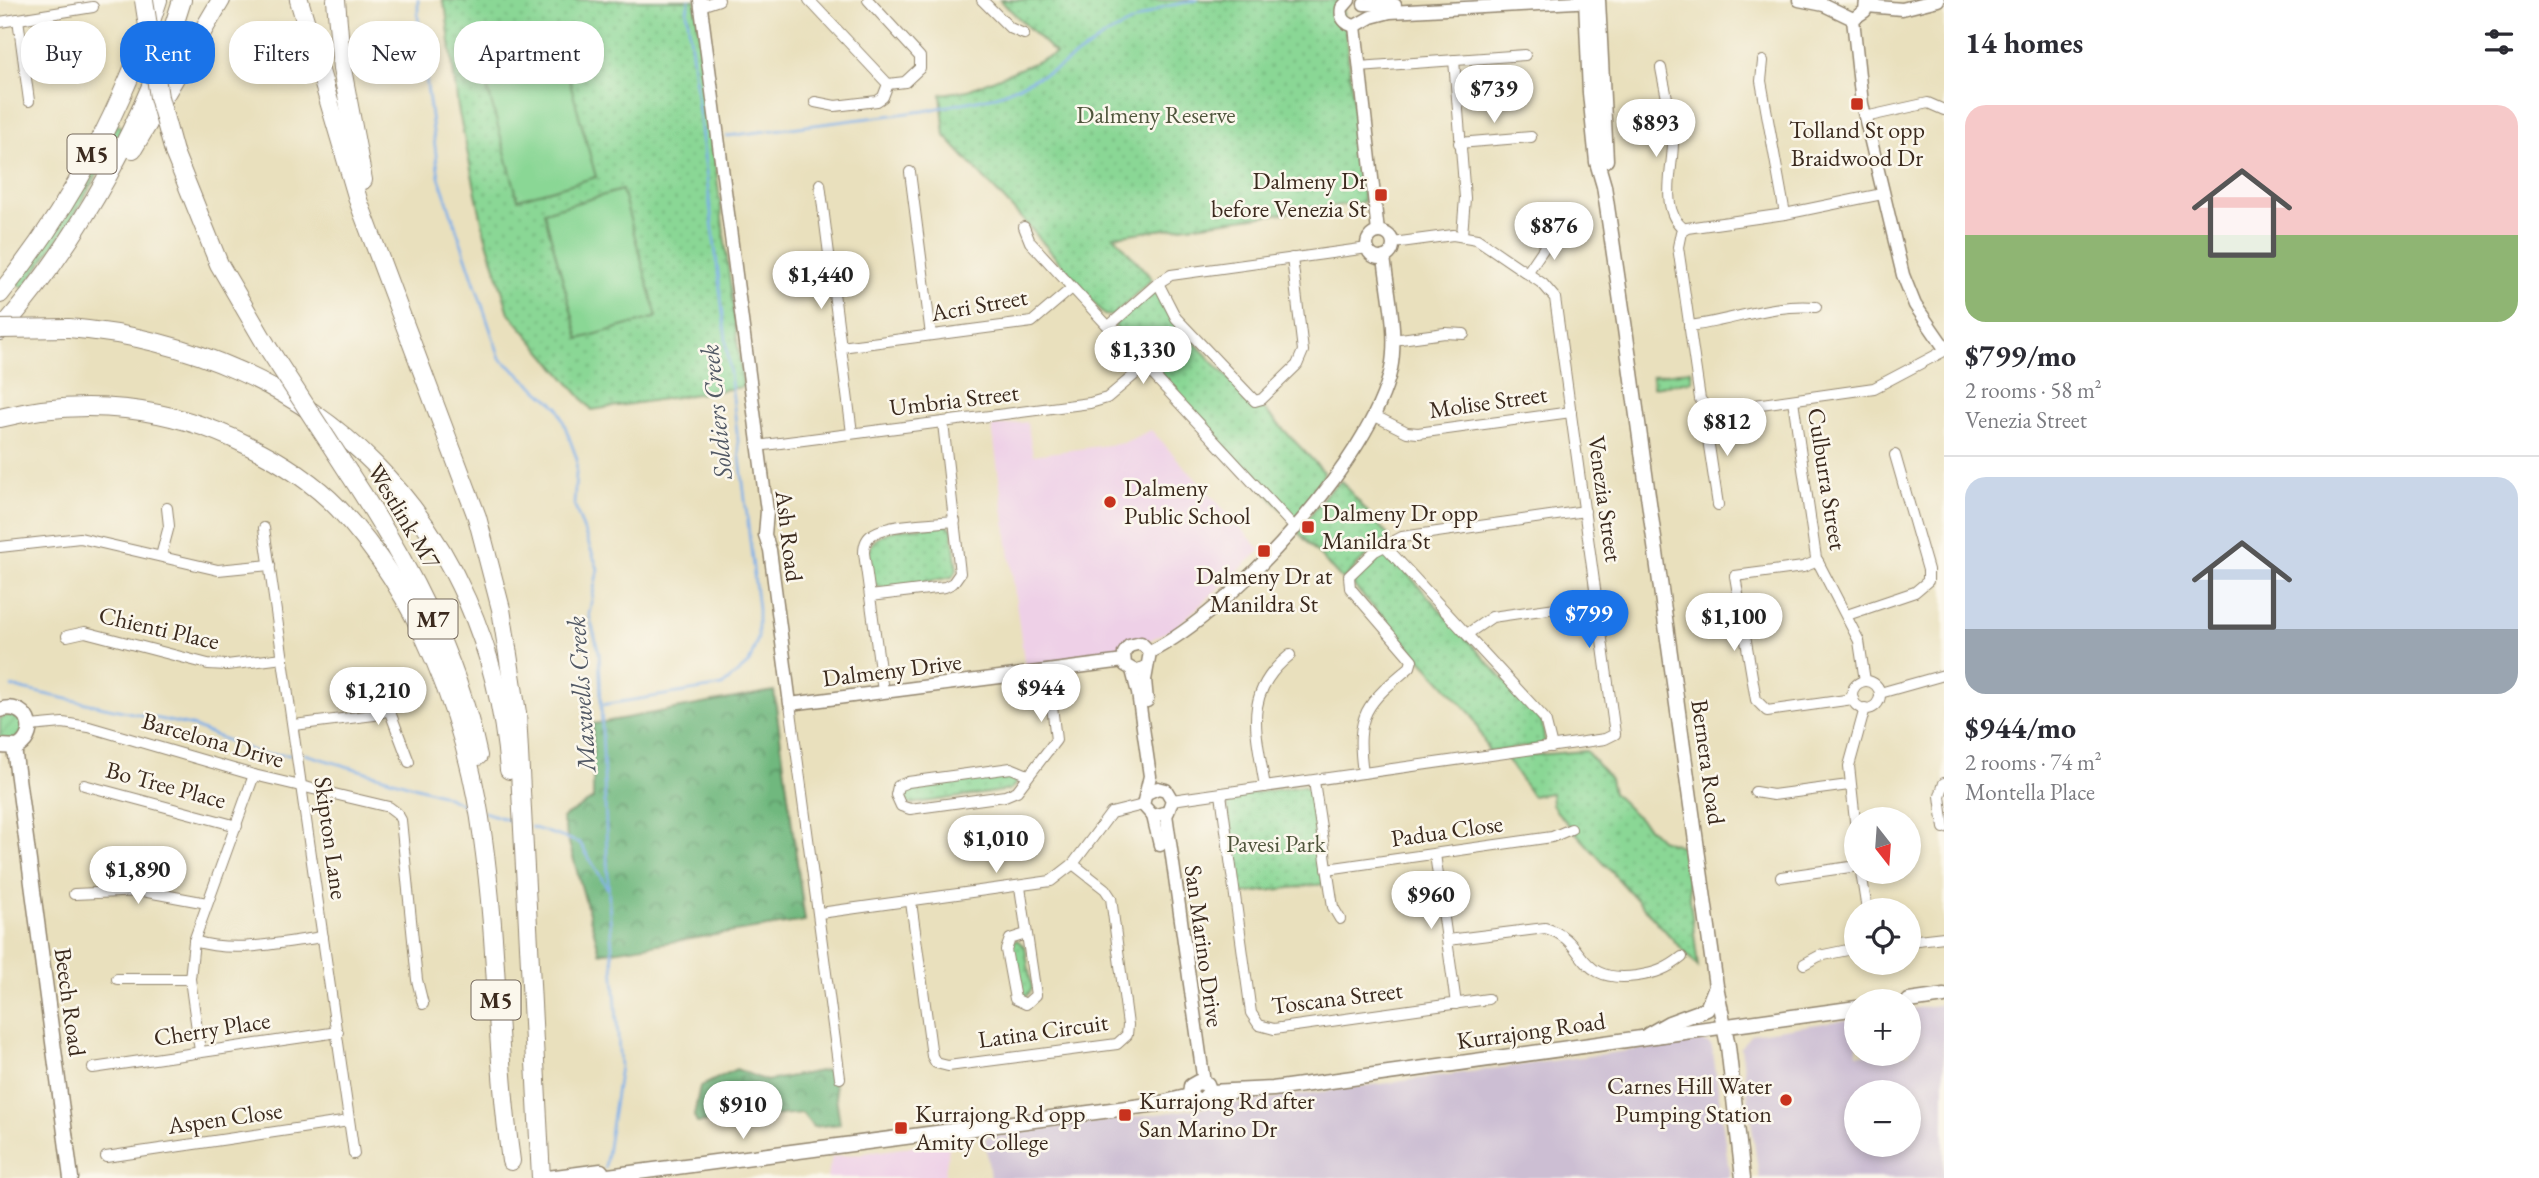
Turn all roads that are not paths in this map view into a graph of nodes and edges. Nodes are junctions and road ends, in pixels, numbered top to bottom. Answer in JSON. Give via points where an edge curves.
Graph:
{"nodes":[{"id":1,"x":144,"y":0,"type":"edge"},
{"id":2,"x":158,"y":0,"type":"edge"},
{"id":3,"x":182,"y":0,"type":"edge"},
{"id":4,"x":221,"y":0,"type":"edge"},
{"id":5,"x":299,"y":0,"type":"edge"},
{"id":6,"x":336,"y":0,"type":"edge"},
{"id":7,"x":719,"y":0,"type":"edge"},
{"id":8,"x":809,"y":0,"type":"edge"},
{"id":9,"x":868,"y":0,"type":"edge"},
{"id":10,"x":982,"y":0,"type":"edge"},
{"id":11,"x":1349,"y":0,"type":"edge"},
{"id":12,"x":1481,"y":0,"type":"edge"},
{"id":13,"x":1595,"y":0,"type":"edge"},
{"id":14,"x":1799,"y":0,"type":"edge"},
{"id":15,"x":1937,"y":0,"type":"edge"},
{"id":16,"x":1362,"y":2,"type":"edge"},
{"id":17,"x":701,"y":3,"type":"edge"},
{"id":18,"x":1866,"y":3,"type":"edge"},
{"id":19,"x":1841,"y":6,"type":"edge"},
{"id":20,"x":93,"y":7,"type":"dead end"},
{"id":21,"x":18,"y":19,"type":"junction"},
{"id":22,"x":1853,"y":19,"type":"junction"},
{"id":23,"x":0,"y":22,"type":"edge"},
{"id":24,"x":1360,"y":23,"type":"junction"},
{"id":25,"x":1024,"y":34,"type":"dead end"},
{"id":26,"x":1525,"y":55,"type":"dead end"},
{"id":27,"x":1454,"y":60,"type":"junction"},
{"id":28,"x":1763,"y":61,"type":"dead end"},
{"id":29,"x":1359,"y":67,"type":"junction"},
{"id":30,"x":1661,"y":68,"type":"dead end"},
{"id":31,"x":888,"y":84,"type":"junction"},
{"id":32,"x":29,"y":101,"type":"dead end"},
{"id":33,"x":815,"y":102,"type":"dead end"},
{"id":34,"x":1944,"y":110,"type":"edge"},
{"id":35,"x":1865,"y":117,"type":"junction"},
{"id":36,"x":1531,"y":137,"type":"dead end"},
{"id":37,"x":1459,"y":143,"type":"junction"},
{"id":38,"x":910,"y":172,"type":"dead end"},
{"id":39,"x":820,"y":184,"type":"dead end"},
{"id":40,"x":1882,"y":194,"type":"junction"},
{"id":41,"x":1785,"y":214,"type":"junction"},
{"id":42,"x":1024,"y":227,"type":"dead end"},
{"id":43,"x":1684,"y":229,"type":"junction"},
{"id":44,"x":1378,"y":232,"type":"junction"},
{"id":45,"x":1548,"y":235,"type":"dead end"},
{"id":46,"x":1462,"y":236,"type":"junction"},
{"id":47,"x":1393,"y":243,"type":"junction"},
{"id":48,"x":1368,"y":248,"type":"junction"},
{"id":49,"x":59,"y":255,"type":"junction"},
{"id":50,"x":1384,"y":257,"type":"junction"},
{"id":51,"x":1293,"y":258,"type":"junction"},
{"id":52,"x":1527,"y":272,"type":"junction"},
{"id":53,"x":1158,"y":283,"type":"junction"},
{"id":54,"x":1072,"y":288,"type":"junction"},
{"id":55,"x":0,"y":294,"type":"edge"},
{"id":56,"x":1816,"y":307,"type":"dead end"},
{"id":57,"x":1109,"y":326,"type":"junction"},
{"id":58,"x":1689,"y":326,"type":"junction"},
{"id":59,"x":0,"y":330,"type":"edge"},
{"id":60,"x":1464,"y":334,"type":"dead end"},
{"id":61,"x":931,"y":335,"type":"junction"},
{"id":62,"x":1394,"y":340,"type":"junction"},
{"id":63,"x":841,"y":347,"type":"junction"},
{"id":64,"x":1944,"y":349,"type":"edge"},
{"id":65,"x":1145,"y":366,"type":"junction"},
{"id":66,"x":1793,"y":400,"type":"junction"},
{"id":67,"x":1710,"y":409,"type":"junction"},
{"id":68,"x":1571,"y":412,"type":"junction"},
{"id":69,"x":437,"y":413,"type":"junction"},
{"id":70,"x":1373,"y":415,"type":"junction"},
{"id":71,"x":0,"y":418,"type":"edge"},
{"id":72,"x":943,"y":423,"type":"junction"},
{"id":73,"x":852,"y":433,"type":"junction"},
{"id":74,"x":757,"y":446,"type":"junction"},
{"id":75,"x":1895,"y":455,"type":"dead end"},
{"id":76,"x":1718,"y":505,"type":"dead end"},
{"id":77,"x":167,"y":508,"type":"dead end"},
{"id":78,"x":1585,"y":511,"type":"junction"},
{"id":79,"x":955,"y":521,"type":"junction"},
{"id":80,"x":264,"y":528,"type":"dead end"},
{"id":81,"x":1296,"y":529,"type":"junction"},
{"id":82,"x":1384,"y":545,"type":"junction"},
{"id":83,"x":0,"y":547,"type":"edge"},
{"id":84,"x":161,"y":556,"type":"junction"},
{"id":85,"x":1818,"y":561,"type":"junction"},
{"id":86,"x":270,"y":565,"type":"junction"},
{"id":87,"x":870,"y":596,"type":"junction"},
{"id":88,"x":1598,"y":602,"type":"junction"},
{"id":89,"x":1847,"y":615,"type":"junction"},
{"id":90,"x":1467,"y":634,"type":"junction"},
{"id":91,"x":67,"y":636,"type":"dead end"},
{"id":92,"x":1150,"y":652,"type":"junction"},
{"id":93,"x":1290,"y":654,"type":"dead end"},
{"id":94,"x":283,"y":657,"type":"junction"},
{"id":95,"x":1128,"y":665,"type":"junction"},
{"id":96,"x":1147,"y":667,"type":"junction"},
{"id":97,"x":1048,"y":672,"type":"junction"},
{"id":98,"x":1944,"y":675,"type":"edge"},
{"id":99,"x":377,"y":678,"type":"dead end"},
{"id":100,"x":1864,"y":681,"type":"junction"},
{"id":101,"x":883,"y":691,"type":"junction"},
{"id":102,"x":1880,"y":693,"type":"junction"},
{"id":103,"x":1853,"y":699,"type":"junction"},
{"id":104,"x":790,"y":704,"type":"junction"},
{"id":105,"x":1,"y":705,"type":"edge"},
{"id":106,"x":1865,"y":708,"type":"junction"},
{"id":107,"x":388,"y":710,"type":"junction"},
{"id":108,"x":294,"y":725,"type":"junction"},
{"id":109,"x":30,"y":726,"type":"junction"},
{"id":110,"x":1552,"y":747,"type":"junction"},
{"id":111,"x":7,"y":748,"type":"edge"},
{"id":112,"x":409,"y":762,"type":"dead end"},
{"id":113,"x":1363,"y":773,"type":"junction"},
{"id":114,"x":254,"y":775,"type":"junction"},
{"id":115,"x":1028,"y":775,"type":"junction"},
{"id":116,"x":1314,"y":781,"type":"junction"},
{"id":117,"x":478,"y":783,"type":"junction"},
{"id":118,"x":1944,"y":783,"type":"edge"},
{"id":119,"x":84,"y":785,"type":"dead end"},
{"id":120,"x":302,"y":785,"type":"junction"},
{"id":121,"x":1849,"y":785,"type":"junction"},
{"id":122,"x":1265,"y":787,"type":"junction"},
{"id":123,"x":1162,"y":788,"type":"junction"},
{"id":124,"x":1755,"y":792,"type":"dead end"},
{"id":125,"x":517,"y":793,"type":"junction"},
{"id":126,"x":1221,"y":794,"type":"junction"},
{"id":127,"x":1145,"y":799,"type":"junction"},
{"id":128,"x":1172,"y":800,"type":"junction"},
{"id":129,"x":1852,"y":807,"type":"edge"},
{"id":130,"x":1159,"y":815,"type":"junction"},
{"id":131,"x":236,"y":826,"type":"junction"},
{"id":132,"x":1944,"y":828,"type":"edge"},
{"id":133,"x":1571,"y":829,"type":"dead end"},
{"id":134,"x":1435,"y":854,"type":"junction"},
{"id":135,"x":1073,"y":864,"type":"junction"},
{"id":136,"x":1844,"y":868,"type":"edge"},
{"id":137,"x":1327,"y":869,"type":"junction"},
{"id":138,"x":1781,"y":877,"type":"dead end"},
{"id":139,"x":1020,"y":887,"type":"junction"},
{"id":140,"x":74,"y":894,"type":"dead end"},
{"id":141,"x":911,"y":902,"type":"junction"},
{"id":142,"x":207,"y":903,"type":"junction"},
{"id":143,"x":820,"y":913,"type":"junction"},
{"id":144,"x":1340,"y":919,"type":"dead end"},
{"id":145,"x":1026,"y":934,"type":"junction"},
{"id":146,"x":323,"y":937,"type":"junction"},
{"id":147,"x":1944,"y":937,"type":"edge"},
{"id":148,"x":1448,"y":940,"type":"junction"},
{"id":149,"x":1921,"y":940,"type":"edge"},
{"id":150,"x":194,"y":941,"type":"junction"},
{"id":151,"x":1844,"y":951,"type":"edge"},
{"id":152,"x":1682,"y":957,"type":"dead end"},
{"id":153,"x":1804,"y":964,"type":"dead end"},
{"id":154,"x":117,"y":979,"type":"dead end"},
{"id":155,"x":190,"y":979,"type":"junction"},
{"id":156,"x":1716,"y":986,"type":"junction"},
{"id":157,"x":1944,"y":996,"type":"edge"},
{"id":158,"x":1489,"y":999,"type":"dead end"},
{"id":159,"x":1921,"y":999,"type":"edge"},
{"id":160,"x":423,"y":1004,"type":"dead end"},
{"id":161,"x":1456,"y":1004,"type":"junction"},
{"id":162,"x":1844,"y":1011,"type":"edge"},
{"id":163,"x":1724,"y":1027,"type":"junction"},
{"id":164,"x":338,"y":1032,"type":"junction"},
{"id":165,"x":1642,"y":1039,"type":"junction"},
{"id":166,"x":201,"y":1051,"type":"junction"},
{"id":167,"x":93,"y":1068,"type":"dead end"},
{"id":168,"x":840,"y":1077,"type":"dead end"},
{"id":169,"x":1199,"y":1089,"type":"junction"},
{"id":170,"x":349,"y":1121,"type":"junction"},
{"id":171,"x":354,"y":1154,"type":"dead end"},
{"id":172,"x":106,"y":1157,"type":"dead end"},
{"id":173,"x":650,"y":1168,"type":"junction"},
{"id":174,"x":511,"y":1169,"type":"edge"},
{"id":175,"x":71,"y":1178,"type":"edge"},
{"id":176,"x":541,"y":1178,"type":"edge"},
{"id":177,"x":548,"y":1178,"type":"edge"},
{"id":178,"x":593,"y":1178,"type":"edge"},
{"id":179,"x":1743,"y":1178,"type":"edge"}],
"edges":[{"from":1,"to":117,"type":"highway","name":"Westlink M7","number":"M7","bridge":true,"via":[[173,152],[219,264],[400,554],[436,626],[465,706]]},
{"from":2,"to":55,"type":"highway","number":"M5","via":[[130,76],[89,161],[55,219]]},
{"from":3,"to":49,"type":"highway","number":"M5","via":[[163,56],[123,145]]},
{"from":4,"to":49,"type":"highway","via":[[98,206]]},
{"from":5,"to":69,"type":"highway","number":"M7","via":[[362,215]]},
{"from":6,"to":69,"type":"highway","via":[[342,69],[359,164]]},
{"from":7,"to":17,"type":"street"},
{"from":8,"to":31,"type":"street"},
{"from":9,"to":31,"type":"street","via":[[921,61],[909,80]]},
{"from":10,"to":25,"type":"street","via":[[1010,28]]},
{"from":11,"to":24,"type":"street","via":[[1342,16],[1346,23]]},
{"from":12,"to":16,"type":"street","via":[[1394,5]]},
{"from":13,"to":24,"type":"street","via":[[1390,12]]},
{"from":13,"to":156,"type":"main road","name":"Bernera Road","via":[[1604,186]]},
{"from":14,"to":19,"type":"street"},
{"from":15,"to":18,"type":"street","via":[[1902,9]]},
{"from":16,"to":24,"type":"street","via":[[1367,11]]},
{"from":17,"to":74,"type":"street","name":"Ash Road"},
{"from":18,"to":22,"type":"street","via":[[1863,15]]},
{"from":19,"to":22,"type":"street"},
{"from":20,"to":21,"type":"street"},
{"from":21,"to":23,"type":"street"},
{"from":21,"to":32,"type":"street"},
{"from":22,"to":35,"type":"street"},
{"from":24,"to":29,"type":"street"},
{"from":26,"to":27,"type":"street"},
{"from":27,"to":29,"type":"street"},
{"from":27,"to":37,"type":"street"},
{"from":28,"to":41,"type":"street","via":[[1761,81]]},
{"from":29,"to":44,"type":"street"},
{"from":30,"to":43,"type":"street","via":[[1672,137],[1672,209]]},
{"from":31,"to":33,"type":"street","via":[[877,100],[835,106]]},
{"from":34,"to":35,"type":"street","via":[[1928,103]]},
{"from":35,"to":40,"type":"street"},
{"from":36,"to":37,"type":"street"},
{"from":37,"to":46,"type":"street","via":[[1465,198]]},
{"from":38,"to":61,"type":"street"},
{"from":39,"to":63,"type":"street"},
{"from":40,"to":41,"type":"street"},
{"from":40,"to":64,"type":"street","via":[[1908,291]]},
{"from":41,"to":43,"type":"street"},
{"from":42,"to":54,"type":"street","via":[[1030,242]]},
{"from":43,"to":58,"type":"street","via":[[1678,247]]},
{"from":44,"to":47,"type":"street"},
{"from":44,"to":48,"type":"street","via":[[1370,238]]},
{"from":45,"to":52,"type":"street","via":[[1545,248]]},
{"from":46,"to":47,"type":"street","name":"Venezia Street"},
{"from":46,"to":52,"type":"street","name":"Venezia Street","via":[[1483,242]]},
{"from":47,"to":50,"type":"street"},
{"from":48,"to":50,"type":"street","via":[[1374,256]]},
{"from":48,"to":51,"type":"street"},
{"from":49,"to":59,"type":"highway","number":"M5"},
{"from":50,"to":62,"type":"street"},
{"from":51,"to":53,"type":"street","via":[[1190,271]]},
{"from":51,"to":53,"type":"street","via":[[1303,351],[1294,369],[1255,401],[1176,318]]},
{"from":52,"to":68,"type":"street","name":"Venezia Street","via":[[1555,298]]},
{"from":53,"to":57,"type":"street"},
{"from":54,"to":57,"type":"street"},
{"from":54,"to":61,"type":"street","name":"Acri Street","via":[[1032,322]]},
{"from":56,"to":58,"type":"street","via":[[1752,312],[1719,323]]},
{"from":57,"to":65,"type":"street"},
{"from":58,"to":67,"type":"street","via":[[1699,397]]},
{"from":59,"to":125,"type":"highway","number":"M7","bridge":true,"via":[[104,331],[170,345],[245,373],[319,419],[391,482],[435,537],[475,615],[499,695]]},
{"from":60,"to":62,"type":"street"},
{"from":61,"to":63,"type":"street","name":"Acri Street"},
{"from":62,"to":70,"type":"street","via":[[1388,380]]},
{"from":63,"to":73,"type":"street"},
{"from":64,"to":66,"type":"street","via":[[1874,388]]},
{"from":65,"to":72,"type":"street","name":"Umbria Street","via":[[1101,401]]},
{"from":65,"to":81,"type":"street"},
{"from":66,"to":67,"type":"street"},
{"from":66,"to":85,"type":"street","name":"Culburra Street"},
{"from":67,"to":76,"type":"street","via":[[1706,426]]},
{"from":68,"to":70,"type":"street","name":"Molise Street","via":[[1418,433]]},
{"from":68,"to":78,"type":"street","name":"Venezia Street"},
{"from":69,"to":125,"type":"highway","number":"M7","via":[[484,541],[501,608],[517,713]]},
{"from":70,"to":81,"type":"street","via":[[1337,477]]},
{"from":71,"to":117,"type":"highway","number":"M5","via":[[69,406],[153,413],[236,439],[303,478],[363,536],[400,592],[421,634]]},
{"from":72,"to":73,"type":"street","name":"Umbria Street"},
{"from":72,"to":79,"type":"street"},
{"from":73,"to":74,"type":"street","name":"Umbria Street"},
{"from":74,"to":104,"type":"street","name":"Ash Road"},
{"from":75,"to":89,"type":"street","via":[[1928,581],[1916,592]]},
{"from":77,"to":84,"type":"street","via":[[169,526]]},
{"from":78,"to":82,"type":"street","via":[[1402,537]]},
{"from":78,"to":88,"type":"street","name":"Venezia Street"},
{"from":79,"to":87,"type":"street","via":[[881,530],[869,537],[864,553]]},
{"from":79,"to":87,"type":"street","via":[[962,567],[954,583]]},
{"from":80,"to":86,"type":"street","name":"Skipton Lane"},
{"from":81,"to":92,"type":"street","via":[[1186,630]]},
{"from":82,"to":90,"type":"street"},
{"from":82,"to":113,"type":"street","via":[[1347,582],[1407,650],[1412,662],[1365,714],[1359,741]]},
{"from":83,"to":84,"type":"street","via":[[80,538]]},
{"from":84,"to":86,"type":"street","via":[[218,570]]},
{"from":85,"to":89,"type":"street","name":"Culburra Street"},
{"from":85,"to":103,"type":"street","via":[[1735,576],[1756,700],[1771,711]]},
{"from":86,"to":94,"type":"street","name":"Skipton Lane"},
{"from":87,"to":101,"type":"street"},
{"from":88,"to":90,"type":"street","via":[[1492,617]]},
{"from":88,"to":110,"type":"street","name":"Venezia Street","via":[[1615,734]]},
{"from":89,"to":100,"type":"street","name":"Culburra Street","via":[[1861,646]]},
{"from":90,"to":110,"type":"street","via":[[1545,719]]},
{"from":91,"to":94,"type":"street","name":"Chienti Place","via":[[85,632],[208,664]]},
{"from":92,"to":95,"type":"street","via":[[1141,643],[1133,643],[1126,649]]},
{"from":92,"to":96,"type":"street"},
{"from":93,"to":122,"type":"street","via":[[1266,678],[1255,707]]},
{"from":94,"to":108,"type":"street","name":"Skipton Lane"},
{"from":95,"to":96,"type":"street"},
{"from":95,"to":97,"type":"street","name":"Dalmeny Drive"},
{"from":95,"to":127,"type":"street","via":[[1138,693],[1149,770]]},
{"from":96,"to":123,"type":"street","via":[[1145,687]]},
{"from":97,"to":101,"type":"street","name":"Dalmeny Drive"},
{"from":97,"to":115,"type":"street","via":[[1056,740]]},
{"from":98,"to":102,"type":"street"},
{"from":99,"to":107,"type":"street"},
{"from":100,"to":102,"type":"street","via":[[1873,683]]},
{"from":100,"to":103,"type":"street","via":[[1856,686]]},
{"from":101,"to":104,"type":"street","name":"Dalmeny Drive"},
{"from":102,"to":106,"type":"street","via":[[1875,706]]},
{"from":103,"to":106,"type":"street"},
{"from":104,"to":143,"type":"street","name":"Ash Road"},
{"from":105,"to":109,"type":"main road","via":[[21,711]]},
{"from":106,"to":121,"type":"street","via":[[1849,759]]},
{"from":107,"to":108,"type":"street"},
{"from":107,"to":112,"type":"street"},
{"from":108,"to":120,"type":"street","name":"Skipton Lane"},
{"from":109,"to":111,"type":"main road","via":[[27,738]]},
{"from":109,"to":114,"type":"street","name":"Barcelona Drive","via":[[63,723],[89,727]]},
{"from":110,"to":113,"type":"street","name":"Venezia Street"},
{"from":111,"to":175,"type":"main road","name":"Beech Road"},
{"from":113,"to":116,"type":"street","name":"Venezia Street"},
{"from":114,"to":120,"type":"street","name":"Barcelona Drive"},
{"from":114,"to":131,"type":"street"},
{"from":115,"to":115,"type":"street","via":[[1017,791],[1005,796],[910,809],[901,806],[896,795],[898,786],[908,782],[1011,768]]},
{"from":116,"to":122,"type":"street","name":"Venezia Street"},
{"from":116,"to":137,"type":"street"},
{"from":117,"to":174,"type":"highway","number":"M5","via":[[487,839]]},
{"from":118,"to":132,"type":"street","via":[[1940,796]]},
{"from":119,"to":131,"type":"street","name":"Bo Tree Place"},
{"from":120,"to":146,"type":"street","name":"Skipton Lane"},
{"from":120,"to":160,"type":"street","name":"Barcelona Drive","via":[[389,807],[401,820],[408,916]]},
{"from":121,"to":124,"type":"street","via":[[1773,796]]},
{"from":121,"to":129,"type":"street"},
{"from":122,"to":126,"type":"street","name":"Venezia Street"},
{"from":123,"to":127,"type":"street","via":[[1154,788]]},
{"from":123,"to":128,"type":"street"},
{"from":125,"to":176,"type":"highway","number":"M7"},
{"from":126,"to":128,"type":"street","name":"Venezia Street"},
{"from":126,"to":161,"type":"street","name":"Toscana Street","via":[[1256,1023],[1274,1029]]},
{"from":127,"to":130,"type":"street"},
{"from":127,"to":135,"type":"street","via":[[1111,813]]},
{"from":128,"to":130,"type":"street"},
{"from":130,"to":169,"type":"street","name":"San Marino Drive"},
{"from":131,"to":142,"type":"street"},
{"from":133,"to":134,"type":"street","name":"Padua Close","via":[[1552,837]]},
{"from":134,"to":137,"type":"street","name":"Padua Close"},
{"from":134,"to":148,"type":"street"},
{"from":135,"to":139,"type":"street","via":[[1051,881]]},
{"from":135,"to":141,"type":"street","name":"Latina Circuit","via":[[1111,898],[1128,1025],[1127,1035],[1117,1044],[948,1066],[936,1063]]},
{"from":136,"to":138,"type":"street"},
{"from":137,"to":144,"type":"street","via":[[1333,907]]},
{"from":139,"to":141,"type":"street"},
{"from":139,"to":145,"type":"street"},
{"from":140,"to":142,"type":"street","via":[[142,891]]},
{"from":141,"to":143,"type":"street"},
{"from":142,"to":150,"type":"street"},
{"from":143,"to":168,"type":"street","name":"Ash Road"},
{"from":145,"to":145,"type":"street","via":[[1036,995],[1026,1004],[1015,999],[1006,950],[1010,939]]},
{"from":146,"to":150,"type":"street","via":[[247,946]]},
{"from":146,"to":164,"type":"street","name":"Skipton Lane"},
{"from":147,"to":149,"type":"street"},
{"from":148,"to":152,"type":"street","via":[[1545,928],[1560,934],[1598,973],[1612,978],[1656,973]]},
{"from":148,"to":161,"type":"street"},
{"from":150,"to":155,"type":"street"},
{"from":151,"to":153,"type":"street"},
{"from":154,"to":155,"type":"street"},
{"from":155,"to":166,"type":"street"},
{"from":156,"to":163,"type":"main road","name":"Bernera Road"},
{"from":156,"to":165,"type":"main road","via":[[1707,1009]]},
{"from":157,"to":159,"type":"main road"},
{"from":158,"to":161,"type":"street","name":"Toscana Street"},
{"from":162,"to":163,"type":"main road","name":"Kurrajong Road"},
{"from":163,"to":165,"type":"main road","name":"Kurrajong Road"},
{"from":163,"to":179,"type":"main road","name":"Bernera Road"},
{"from":164,"to":166,"type":"street","name":"Cherry Place"},
{"from":164,"to":170,"type":"street","name":"Skipton Lane"},
{"from":165,"to":169,"type":"main road","name":"Kurrajong Road","via":[[1273,1089]]},
{"from":166,"to":167,"type":"street","name":"Cherry Place"},
{"from":169,"to":173,"type":"main road","name":"Kurrajong Road","via":[[1157,1104]]},
{"from":170,"to":171,"type":"street","name":"Skipton Lane"},
{"from":170,"to":172,"type":"street","name":"Aspen Close"},
{"from":173,"to":177,"type":"main road","name":"Kurrajong Road"},
{"from":173,"to":178,"type":"main road","name":"Kurrajong Road"}]}
